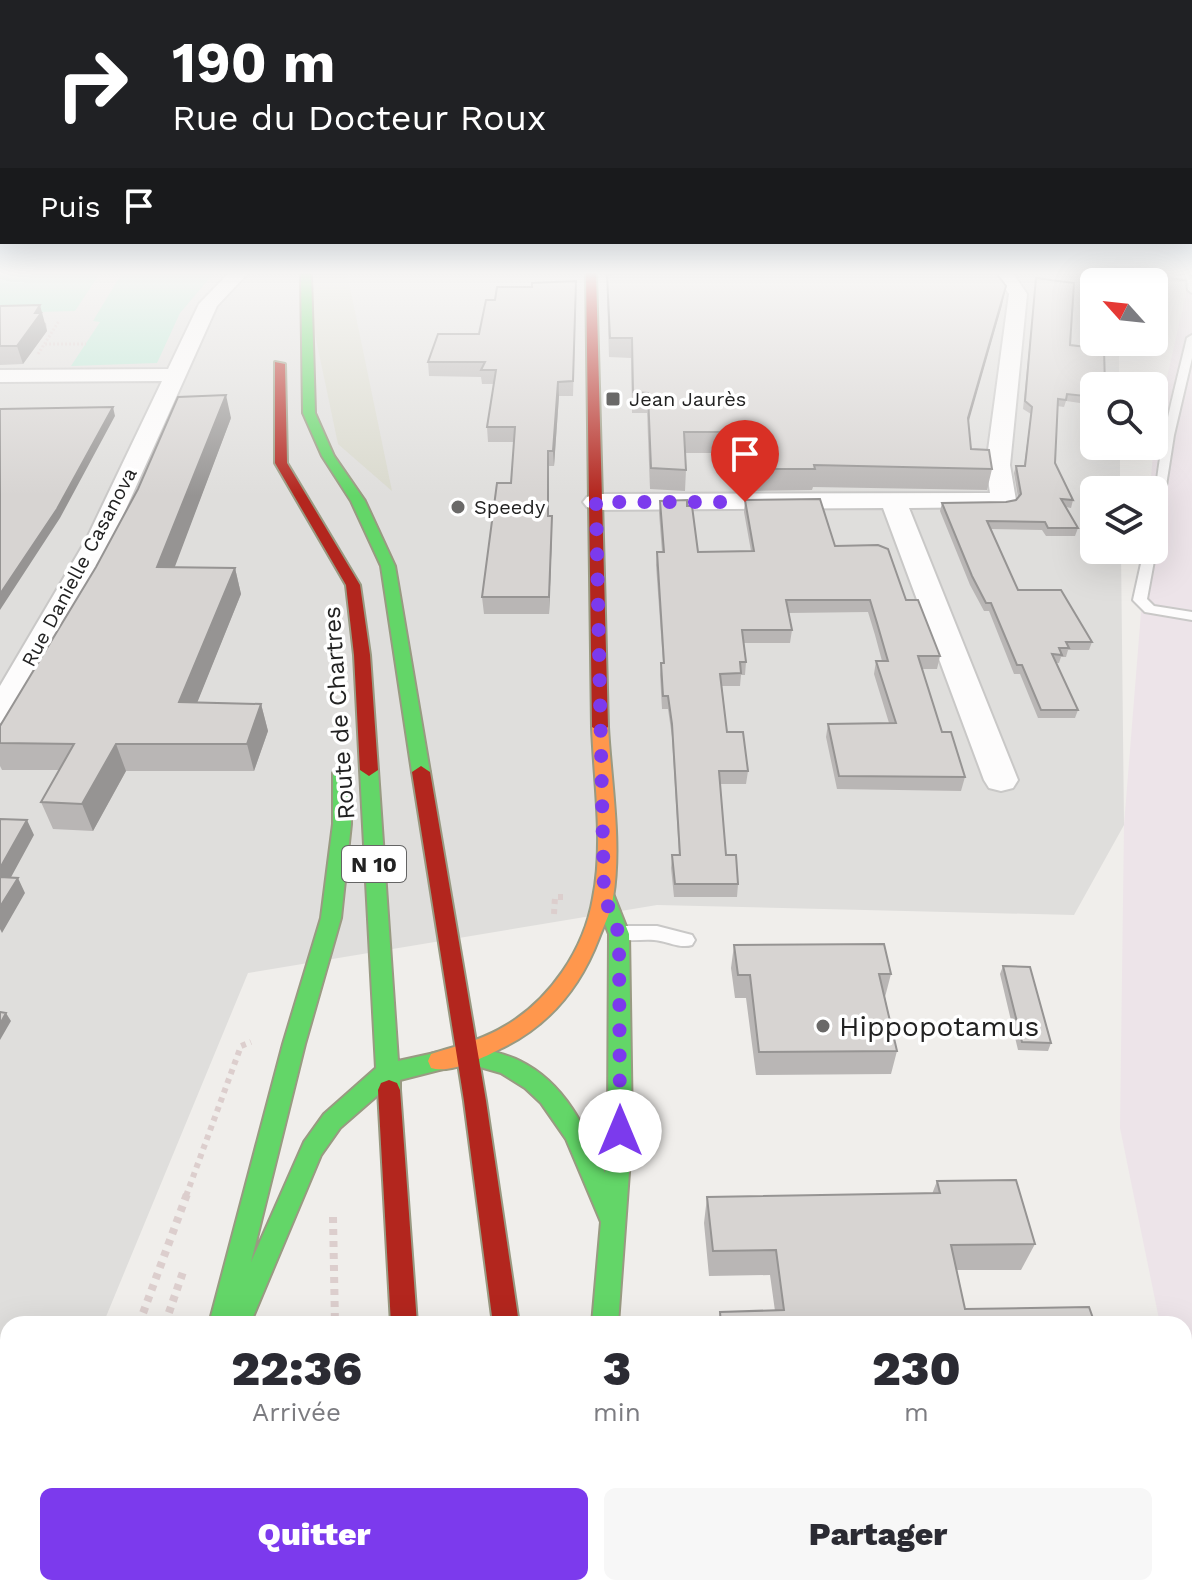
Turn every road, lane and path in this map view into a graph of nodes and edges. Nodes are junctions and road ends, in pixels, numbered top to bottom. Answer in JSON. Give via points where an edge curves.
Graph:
{"nodes":[{"id":1,"x":42,"y":347,"type":"edge"},
{"id":2,"x":188,"y":347,"type":"edge"},
{"id":3,"x":279,"y":347,"type":"edge"},
{"id":4,"x":306,"y":347,"type":"edge"},
{"id":5,"x":593,"y":347,"type":"edge"},
{"id":6,"x":1012,"y":347,"type":"edge"},
{"id":7,"x":1190,"y":347,"type":"edge"},
{"id":8,"x":176,"y":375,"type":"junction"},
{"id":9,"x":0,"y":376,"type":"edge"},
{"id":10,"x":22,"y":376,"type":"junction"},
{"id":11,"x":1162,"y":476,"type":"edge"},
{"id":12,"x":596,"y":502,"type":"junction"},
{"id":13,"x":894,"y":503,"type":"junction"},
{"id":14,"x":1147,"y":564,"type":"edge"},
{"id":15,"x":1192,"y":616,"type":"edge"},
{"id":16,"x":362,"y":655,"type":"junction"},
{"id":17,"x":347,"y":672,"type":"dead end"},
{"id":18,"x":10,"y":679,"type":"edge"},
{"id":19,"x":0,"y":713,"type":"edge"},
{"id":20,"x":342,"y":754,"type":"dead end"},
{"id":21,"x":1001,"y":780,"type":"dead end"},
{"id":22,"x":604,"y":896,"type":"junction"},
{"id":23,"x":619,"y":934,"type":"junction"},
{"id":24,"x":592,"y":936,"type":"junction"},
{"id":25,"x":686,"y":940,"type":"dead end"},
{"id":26,"x":294,"y":1044,"type":"junction"},
{"id":27,"x":467,"y":1054,"type":"junction"},
{"id":28,"x":387,"y":1073,"type":"junction"},
{"id":29,"x":612,"y":1223,"type":"junction"},
{"id":30,"x":142,"y":1316,"type":"edge"},
{"id":31,"x":224,"y":1316,"type":"edge"},
{"id":32,"x":240,"y":1316,"type":"edge"},
{"id":33,"x":403,"y":1316,"type":"edge"},
{"id":34,"x":505,"y":1316,"type":"edge"},
{"id":35,"x":606,"y":1316,"type":"edge"}],
"edges":[{"from":1,"to":10,"type":"path"},
{"from":2,"to":8,"type":"street","name":"Rue Danielle Casanova"},
{"from":3,"to":16,"type":"main road","name":"Route de Chartres","number":"N 10","via":[[281,463],[353,585]]},
{"from":4,"to":27,"type":"main road","number":"N 10","via":[[309,413],[388,566]]},
{"from":5,"to":12,"type":"main road"},
{"from":6,"to":13,"type":"street","via":[[998,465],[1004,500]]},
{"from":7,"to":11,"type":"lane"},
{"from":8,"to":10,"type":"street"},
{"from":8,"to":18,"type":"street","name":"Rue Danielle Casanova","via":[[99,540]]},
{"from":9,"to":10,"type":"street"},
{"from":12,"to":13,"type":"street"},
{"from":12,"to":22,"type":"main road"},
{"from":13,"to":21,"type":"street"},
{"from":14,"to":15,"type":"lane","via":[[1140,600],[1150,609]]},
{"from":16,"to":17,"type":"main road"},
{"from":16,"to":28,"type":"main road","name":"Route de Chartres","number":"N 10"},
{"from":18,"to":19,"type":"street","name":"Rue Danielle Casanova"},
{"from":20,"to":26,"type":"main road","via":[[342,824],[331,918]]},
{"from":22,"to":23,"type":"main road"},
{"from":22,"to":24,"type":"main road"},
{"from":23,"to":24,"type":"lane"},
{"from":23,"to":25,"type":"lane","via":[[657,933]]},
{"from":23,"to":29,"type":"main road","via":[[620,1131]]},
{"from":24,"to":27,"type":"main road","via":[[560,996],[522,1027]]},
{"from":26,"to":30,"type":"path","via":[[261,1037],[241,1046]]},
{"from":26,"to":31,"type":"main road"},
{"from":27,"to":28,"type":"main road"},
{"from":27,"to":29,"type":"main road","via":[[515,1069],[551,1096],[585,1153]]},
{"from":27,"to":34,"type":"main road","number":"N 10"},
{"from":28,"to":32,"type":"main road","via":[[332,1121],[312,1149]]},
{"from":28,"to":33,"type":"main road","name":"Route de Chartres","number":"N 10"},
{"from":29,"to":35,"type":"main road"}]}
